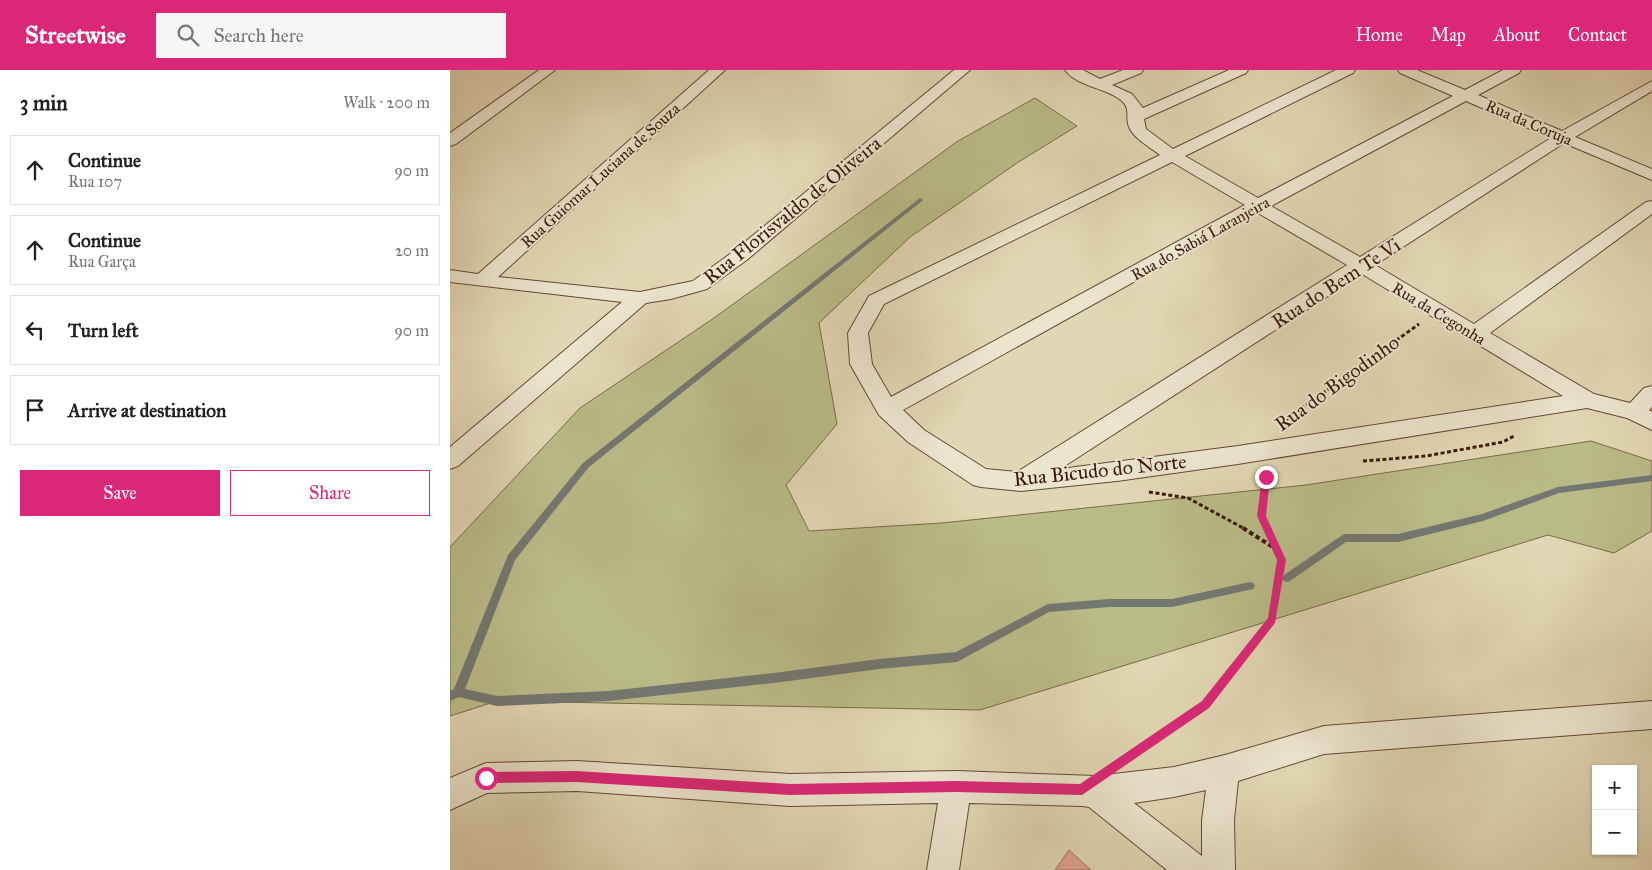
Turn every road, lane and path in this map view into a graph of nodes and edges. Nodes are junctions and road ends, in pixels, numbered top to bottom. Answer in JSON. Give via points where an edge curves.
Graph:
{"nodes":[{"id":1,"x":548,"y":70,"type":"edge"},
{"id":2,"x":718,"y":70,"type":"edge"},
{"id":3,"x":963,"y":70,"type":"edge"},
{"id":4,"x":1072,"y":70,"type":"edge"},
{"id":5,"x":1136,"y":70,"type":"edge"},
{"id":6,"x":1241,"y":70,"type":"edge"},
{"id":7,"x":1348,"y":70,"type":"edge"},
{"id":8,"x":1405,"y":70,"type":"edge"},
{"id":9,"x":1514,"y":70,"type":"edge"},
{"id":10,"x":1099,"y":85,"type":"junction"},
{"id":11,"x":1652,"y":85,"type":"edge"},
{"id":12,"x":1466,"y":96,"type":"junction"},
{"id":13,"x":1136,"y":116,"type":"junction"},
{"id":14,"x":1563,"y":137,"type":"junction"},
{"id":15,"x":450,"y":140,"type":"edge"},
{"id":16,"x":1171,"y":155,"type":"junction"},
{"id":17,"x":1652,"y":175,"type":"edge"},
{"id":18,"x":1258,"y":206,"type":"junction"},
{"id":19,"x":1652,"y":206,"type":"edge"},
{"id":20,"x":1362,"y":266,"type":"junction"},
{"id":21,"x":450,"y":276,"type":"edge"},
{"id":22,"x":482,"y":281,"type":"junction"},
{"id":23,"x":640,"y":298,"type":"junction"},
{"id":24,"x":1437,"y":310,"type":"junction"},
{"id":25,"x":1474,"y":334,"type":"junction"},
{"id":26,"x":1652,"y":394,"type":"edge"},
{"id":27,"x":1587,"y":400,"type":"junction"},
{"id":28,"x":887,"y":409,"type":"junction"},
{"id":29,"x":1643,"y":417,"type":"edge"},
{"id":30,"x":1278,"y":426,"type":"dead end"},
{"id":31,"x":1520,"y":433,"type":"dead end"},
{"id":32,"x":451,"y":459,"type":"edge"},
{"id":33,"x":1362,"y":461,"type":"dead end"},
{"id":34,"x":1117,"y":472,"type":"junction"},
{"id":35,"x":1274,"y":475,"type":"dead end"},
{"id":36,"x":1021,"y":482,"type":"junction"},
{"id":37,"x":1277,"y":550,"type":"junction"},
{"id":38,"x":1652,"y":715,"type":"edge"},
{"id":39,"x":1128,"y":758,"type":"dead end"},
{"id":40,"x":1225,"y":770,"type":"junction"},
{"id":41,"x":956,"y":787,"type":"junction"},
{"id":42,"x":1096,"y":792,"type":"junction"},
{"id":43,"x":450,"y":794,"type":"edge"},
{"id":44,"x":943,"y":870,"type":"edge"},
{"id":45,"x":1193,"y":870,"type":"edge"},
{"id":46,"x":1219,"y":870,"type":"edge"}],
"edges":[{"from":1,"to":15,"type":"street"},
{"from":2,"to":22,"type":"street","name":"Rua Guiomar Luciana de Souza"},
{"from":3,"to":23,"type":"street","name":"Rua Florisvaldo de Oliveira","via":[[741,256],[700,285]]},
{"from":4,"to":10,"type":"street","name":"Rua da Cegonha"},
{"from":5,"to":10,"type":"street"},
{"from":6,"to":13,"type":"street"},
{"from":7,"to":16,"type":"street","name":"Rua Bicudo do Norte"},
{"from":8,"to":12,"type":"street","name":"Rua da Coruja"},
{"from":9,"to":12,"type":"street","name":"Rua do Sabiá Laranjeira"},
{"from":10,"to":13,"type":"street","name":"Rua da Cegonha","via":[[1126,97],[1135,107]]},
{"from":11,"to":14,"type":"street","name":"Rua do Bem Te Vi"},
{"from":12,"to":14,"type":"street","name":"Rua da Coruja"},
{"from":12,"to":18,"type":"street","name":"Rua do Sabiá Laranjeira"},
{"from":13,"to":16,"type":"street","name":"Rua da Cegonha","via":[[1140,132]]},
{"from":14,"to":17,"type":"street","name":"Rua da Coruja"},
{"from":14,"to":20,"type":"street","name":"Rua do Bem Te Vi"},
{"from":16,"to":18,"type":"street","name":"Rua da Cegonha"},
{"from":16,"to":28,"type":"street","name":"Rua Bicudo do Norte","via":[[876,300],[858,333],[861,364]]},
{"from":18,"to":20,"type":"street","name":"Rua da Cegonha"},
{"from":18,"to":28,"type":"street","name":"Rua do Sabiá Laranjeira"},
{"from":19,"to":25,"type":"street"},
{"from":20,"to":24,"type":"street","name":"Rua da Cegonha"},
{"from":20,"to":36,"type":"street","name":"Rua do Bem Te Vi"},
{"from":21,"to":22,"type":"street","name":"Rua Florisvaldo de Oliveira"},
{"from":22,"to":23,"type":"street","name":"Rua Florisvaldo de Oliveira"},
{"from":23,"to":32,"type":"street"},
{"from":24,"to":25,"type":"street","name":"Rua da Cegonha"},
{"from":24,"to":30,"type":"path","name":"Rua do Bigodinho"},
{"from":25,"to":27,"type":"street","name":"Rua da Cegonha"},
{"from":26,"to":29,"type":"street"},
{"from":27,"to":29,"type":"street","name":"Rua da Cegonha"},
{"from":27,"to":34,"type":"street","name":"Rua Bicudo do Norte"},
{"from":28,"to":36,"type":"street","name":"Rua Bicudo do Norte","via":[[916,436],[981,478]]},
{"from":31,"to":33,"type":"path","via":[[1503,442],[1426,456]]},
{"from":34,"to":36,"type":"street","name":"Rua Bicudo do Norte"},
{"from":34,"to":37,"type":"path","via":[[1140,491],[1188,498],[1241,526]]},
{"from":35,"to":37,"type":"path","via":[[1266,477],[1262,516]]},
{"from":37,"to":39,"type":"path","via":[[1282,560],[1272,620],[1205,704]]},
{"from":38,"to":40,"type":"street","via":[[1324,740]]},
{"from":40,"to":42,"type":"street","via":[[1174,782]]},
{"from":40,"to":46,"type":"street","via":[[1218,801]]},
{"from":41,"to":42,"type":"street"},
{"from":41,"to":43,"type":"street","via":[[790,790],[576,776],[486,778]]},
{"from":41,"to":44,"type":"street"},
{"from":42,"to":45,"type":"street"}]}
